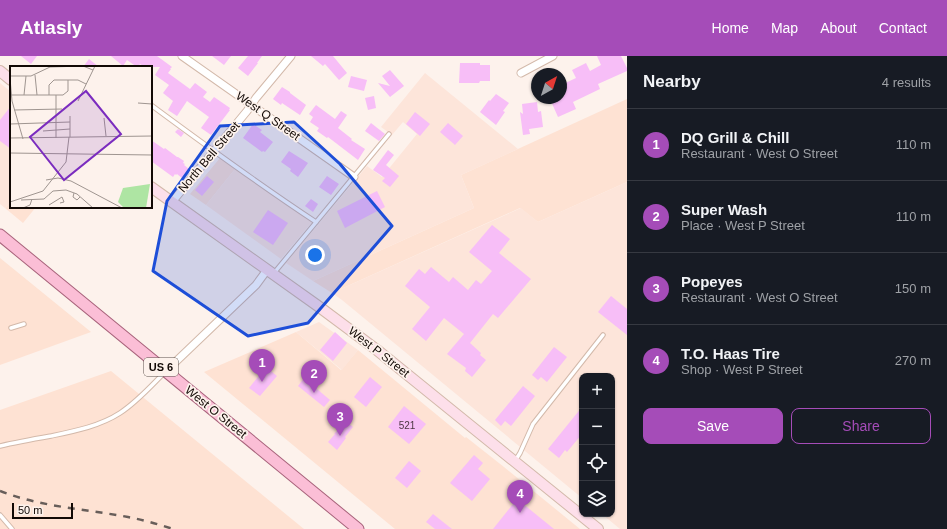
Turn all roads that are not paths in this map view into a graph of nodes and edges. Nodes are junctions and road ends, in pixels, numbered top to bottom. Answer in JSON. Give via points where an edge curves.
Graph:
{"nodes":[{"id":1,"x":182,"y":56,"type":"edge"},
{"id":2,"x":291,"y":56,"type":"edge"},
{"id":3,"x":553,"y":56,"type":"edge"},
{"id":4,"x":0,"y":71,"type":"edge"},
{"id":5,"x":521,"y":73,"type":"dead end"},
{"id":6,"x":10,"y":79,"type":"edge"},
{"id":7,"x":252,"y":104,"type":"junction"},
{"id":8,"x":152,"y":106,"type":"edge"},
{"id":9,"x":389,"y":134,"type":"dead end"},
{"id":10,"x":214,"y":151,"type":"junction"},
{"id":11,"x":354,"y":177,"type":"junction"},
{"id":12,"x":152,"y":188,"type":"edge"},
{"id":13,"x":172,"y":202,"type":"junction"},
{"id":14,"x":316,"y":222,"type":"junction"},
{"id":15,"x":0,"y":235,"type":"edge"},
{"id":16,"x":270,"y":272,"type":"junction"},
{"id":17,"x":24,"y":324,"type":"dead end"},
{"id":18,"x":11,"y":328,"type":"dead end"},
{"id":19,"x":604,"y":335,"type":"dead end"},
{"id":20,"x":166,"y":371,"type":"junction"},
{"id":21,"x":0,"y":446,"type":"edge"},
{"id":22,"x":515,"y":461,"type":"junction"},
{"id":23,"x":0,"y":515,"type":"edge"},
{"id":24,"x":12,"y":529,"type":"edge"},
{"id":25,"x":358,"y":529,"type":"edge"},
{"id":26,"x":598,"y":529,"type":"edge"}],
"edges":[{"from":1,"to":7,"type":"street","name":"West Q Street"},
{"from":2,"to":7,"type":"street","name":"North Bell Street"},
{"from":3,"to":5,"type":"street"},
{"from":4,"to":6,"type":"street"},
{"from":7,"to":10,"type":"street","name":"North Bell Street"},
{"from":7,"to":11,"type":"street","name":"West Q Street"},
{"from":8,"to":10,"type":"lane"},
{"from":9,"to":11,"type":"lane"},
{"from":10,"to":13,"type":"street","name":"North Bell Street"},
{"from":10,"to":14,"type":"lane"},
{"from":11,"to":14,"type":"lane"},
{"from":12,"to":13,"type":"street","name":"West P Street"},
{"from":13,"to":16,"type":"street","name":"West P Street"},
{"from":14,"to":16,"type":"lane"},
{"from":15,"to":20,"type":"main road","name":"West O Street","number":"US 6"},
{"from":16,"to":20,"type":"street"},
{"from":16,"to":22,"type":"street","name":"West P Street","via":[[377,350]]},
{"from":17,"to":18,"type":"lane"},
{"from":19,"to":22,"type":"lane","via":[[532,424]]},
{"from":20,"to":21,"type":"lane","via":[[132,404],[100,423]]},
{"from":20,"to":25,"type":"main road","name":"West O Street","number":"US 6"},
{"from":22,"to":26,"type":"street","name":"West P Street"},
{"from":23,"to":24,"type":"lane"}]}
